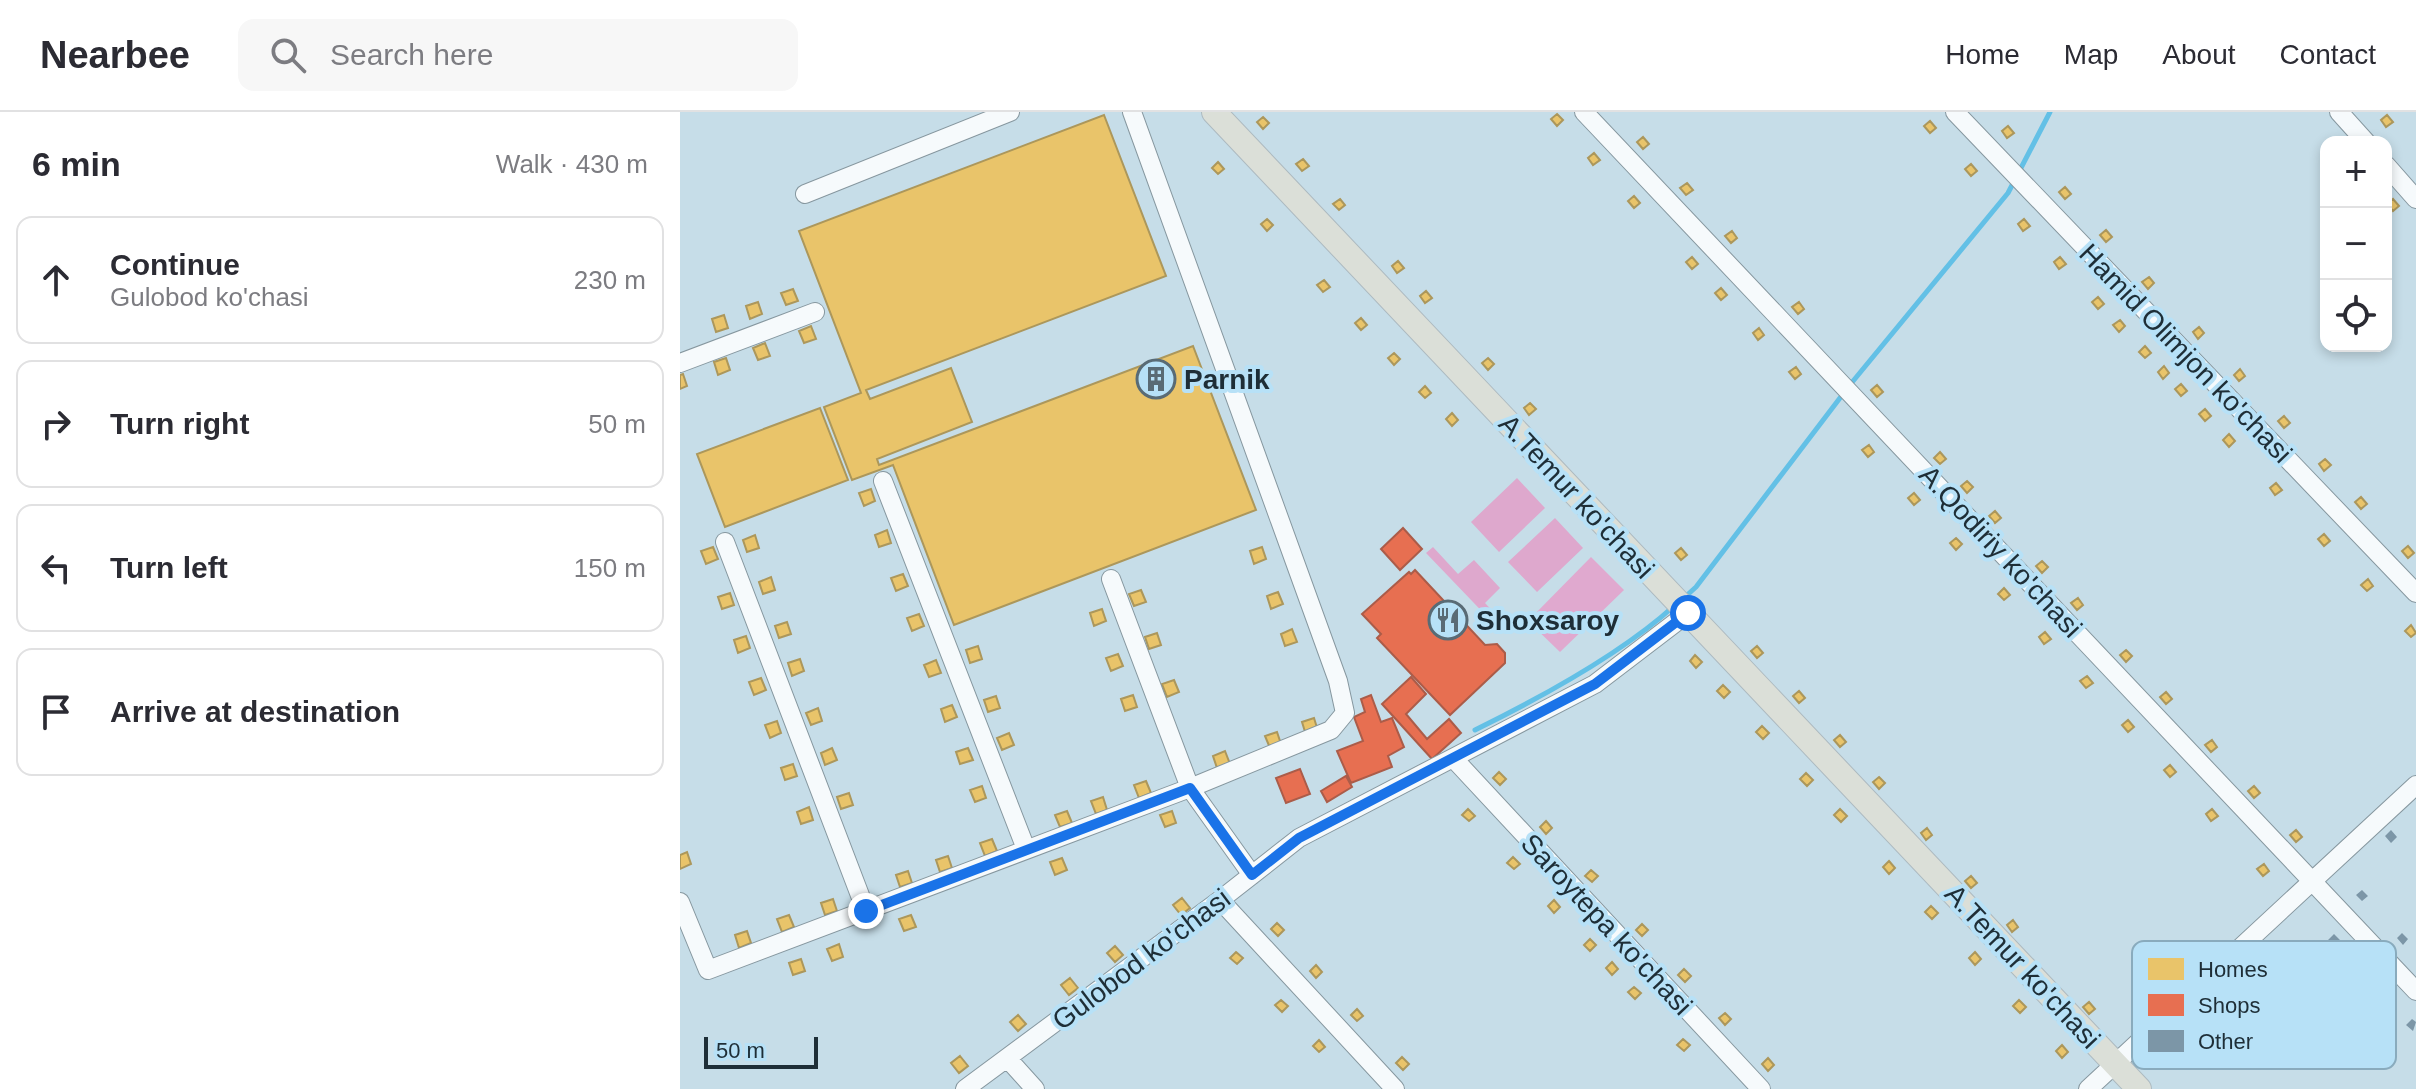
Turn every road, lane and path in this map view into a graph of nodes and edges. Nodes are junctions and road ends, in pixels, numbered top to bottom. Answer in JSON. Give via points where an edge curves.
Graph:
{"nodes":[{"id":1,"x":1010,"y":112,"type":"edge"},
{"id":2,"x":1132,"y":112,"type":"edge"},
{"id":3,"x":1214,"y":112,"type":"edge"},
{"id":4,"x":1584,"y":112,"type":"edge"},
{"id":5,"x":1955,"y":112,"type":"edge"},
{"id":6,"x":2339,"y":112,"type":"edge"},
{"id":7,"x":2361,"y":136,"type":"edge"},
{"id":8,"x":2392,"y":172,"type":"edge"},
{"id":9,"x":805,"y":194,"type":"dead end"},
{"id":10,"x":2416,"y":199,"type":"edge"},
{"id":11,"x":815,"y":312,"type":"dead end"},
{"id":12,"x":680,"y":363,"type":"edge"},
{"id":13,"x":883,"y":481,"type":"dead end"},
{"id":14,"x":725,"y":542,"type":"dead end"},
{"id":15,"x":1111,"y":579,"type":"dead end"},
{"id":16,"x":2416,"y":593,"type":"edge"},
{"id":17,"x":1688,"y":613,"type":"junction"},
{"id":18,"x":1454,"y":759,"type":"junction"},
{"id":19,"x":2416,"y":785,"type":"edge"},
{"id":20,"x":1190,"y":788,"type":"junction"},
{"id":21,"x":1026,"y":849,"type":"junction"},
{"id":22,"x":1252,"y":875,"type":"junction"},
{"id":23,"x":2313,"y":881,"type":"junction"},
{"id":24,"x":1220,"y":900,"type":"junction"},
{"id":25,"x":680,"y":902,"type":"edge"},
{"id":26,"x":866,"y":911,"type":"junction"},
{"id":27,"x":2248,"y":941,"type":"edge"},
{"id":28,"x":2369,"y":941,"type":"edge"},
{"id":29,"x":2396,"y":970,"type":"edge"},
{"id":30,"x":2416,"y":991,"type":"edge"},
{"id":31,"x":2132,"y":1047,"type":"edge"},
{"id":32,"x":1008,"y":1059,"type":"junction"},
{"id":33,"x":2115,"y":1063,"type":"junction"},
{"id":34,"x":965,"y":1089,"type":"edge"},
{"id":35,"x":1035,"y":1089,"type":"edge"},
{"id":36,"x":1395,"y":1089,"type":"edge"},
{"id":37,"x":1761,"y":1089,"type":"edge"},
{"id":38,"x":2088,"y":1089,"type":"edge"},
{"id":39,"x":2139,"y":1089,"type":"edge"}],
"edges":[{"from":1,"to":9,"type":"street"},
{"from":2,"to":20,"type":"street","via":[[1338,681],[1345,713],[1331,730]]},
{"from":3,"to":17,"type":"main road","name":"A.Temur ko'chasi"},
{"from":4,"to":23,"type":"street","name":"A.Qodiriy ko'chasi"},
{"from":5,"to":16,"type":"street","name":"Hamid Olimjon ko'chasi"},
{"from":6,"to":7,"type":"street"},
{"from":8,"to":10,"type":"street"},
{"from":11,"to":12,"type":"street"},
{"from":13,"to":21,"type":"street"},
{"from":14,"to":26,"type":"street"},
{"from":15,"to":20,"type":"street"},
{"from":17,"to":18,"type":"street","name":"Gulobod ko'chasi","via":[[1595,684]]},
{"from":17,"to":33,"type":"main road","name":"A.Temur ko'chasi"},
{"from":18,"to":22,"type":"street","name":"Gulobod ko'chasi","via":[[1299,838]]},
{"from":18,"to":37,"type":"street","name":"Saroytepa ko'chasi"},
{"from":19,"to":23,"type":"street"},
{"from":20,"to":21,"type":"street"},
{"from":20,"to":22,"type":"street"},
{"from":21,"to":26,"type":"street"},
{"from":22,"to":24,"type":"street","name":"Gulobod ko'chasi"},
{"from":23,"to":27,"type":"street"},
{"from":23,"to":28,"type":"street","name":"A.Qodiriy ko'chasi"},
{"from":24,"to":32,"type":"street","name":"Gulobod ko'chasi"},
{"from":24,"to":36,"type":"street"},
{"from":25,"to":26,"type":"street","via":[[708,970]]},
{"from":29,"to":30,"type":"street","name":"A.Qodiriy ko'chasi"},
{"from":31,"to":33,"type":"street"},
{"from":32,"to":34,"type":"street","name":"Gulobod ko'chasi"},
{"from":32,"to":35,"type":"street"},
{"from":33,"to":38,"type":"street"},
{"from":33,"to":39,"type":"main road","name":"A.Temur ko'chasi"}]}
